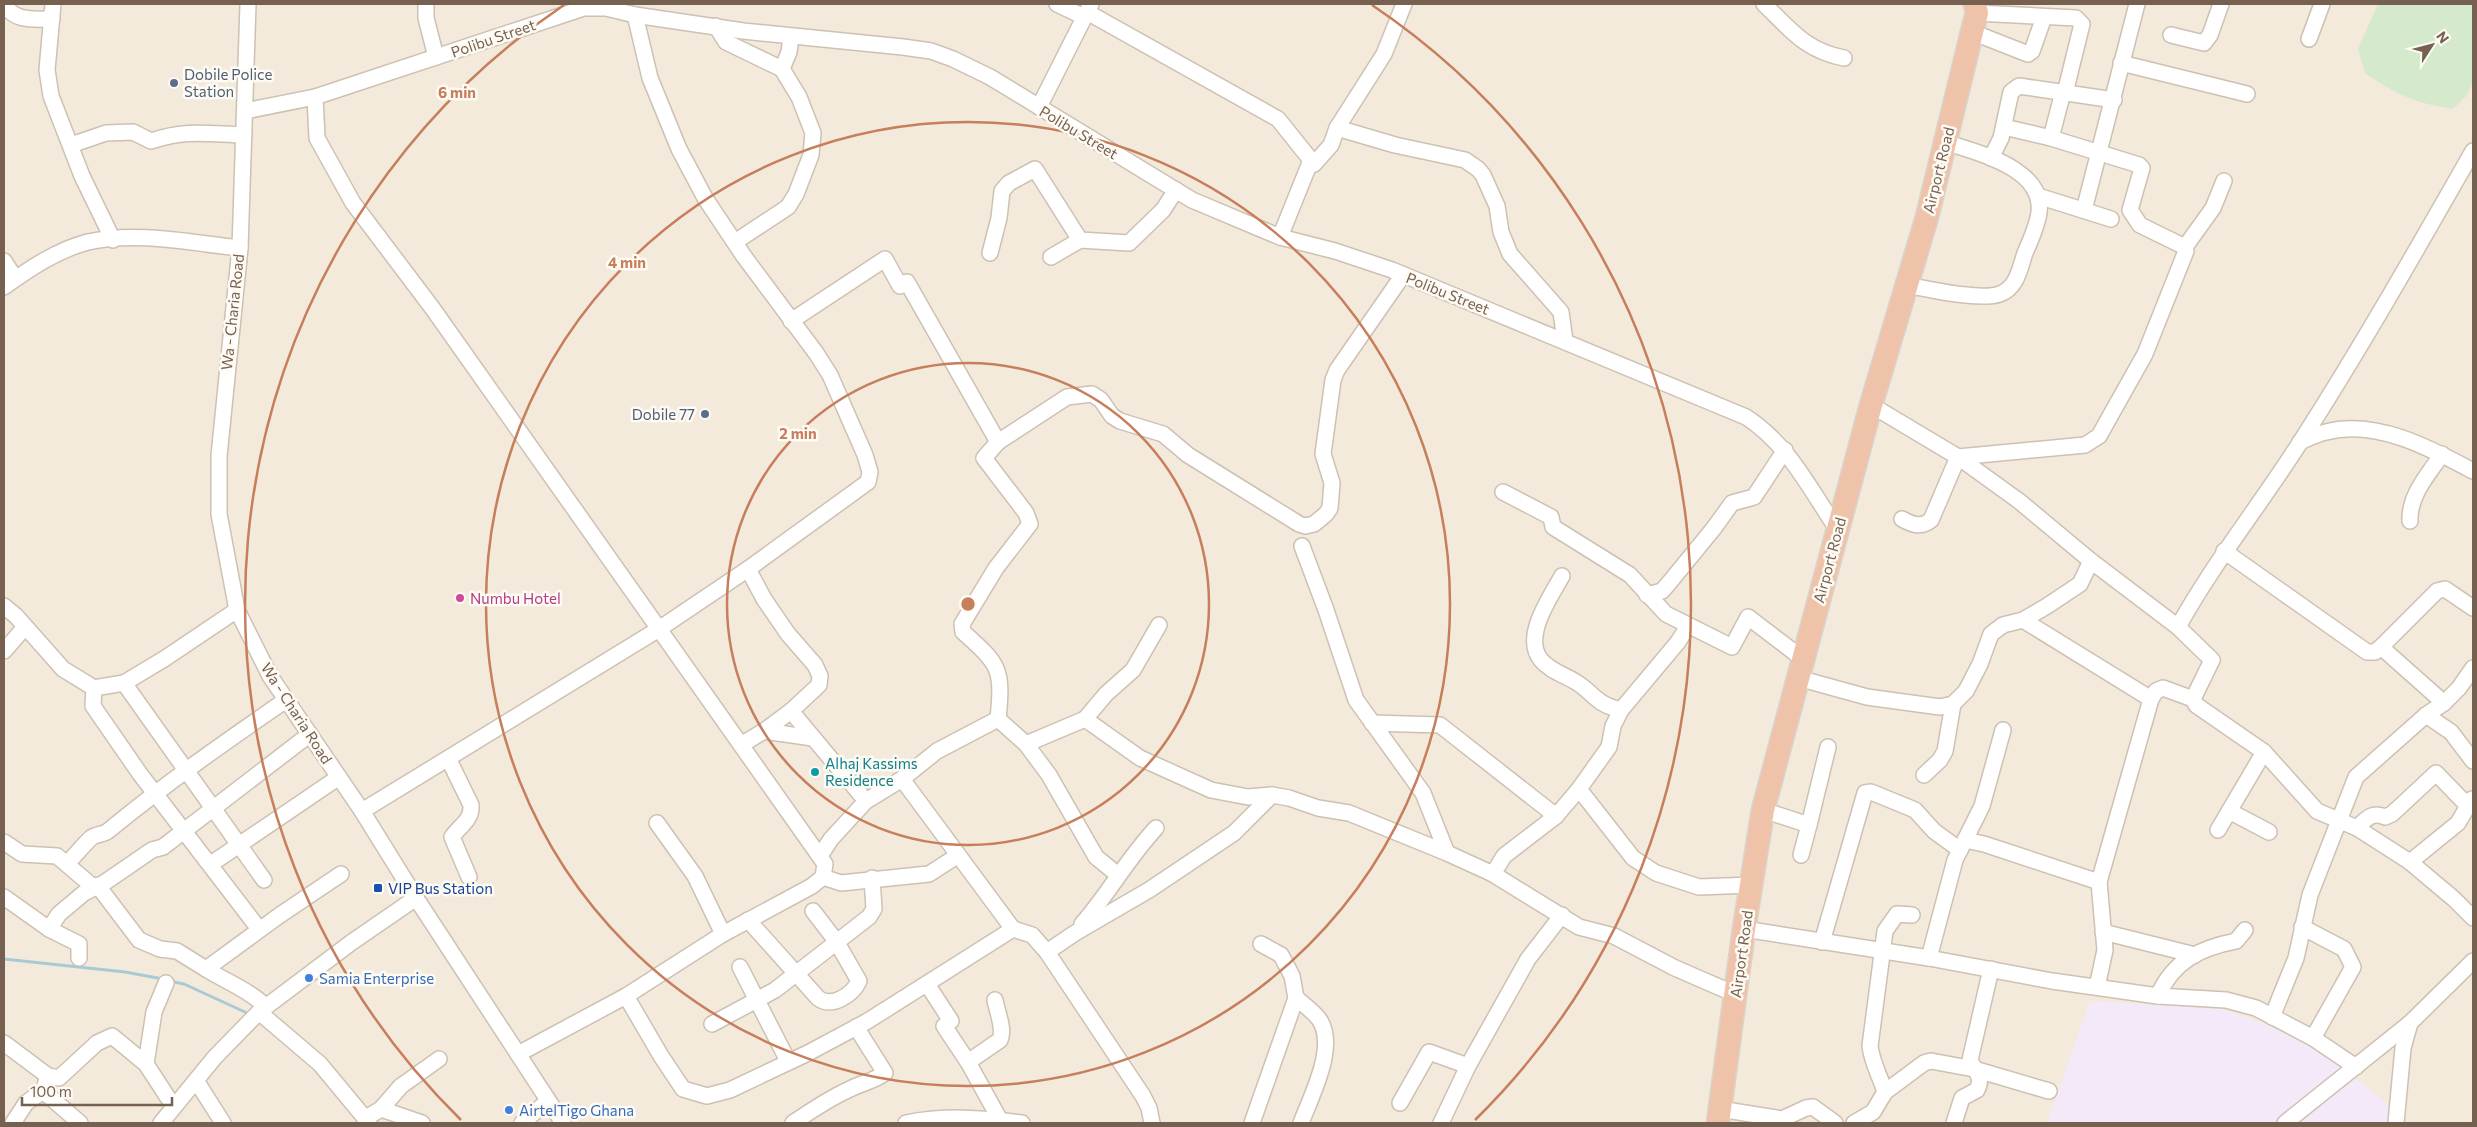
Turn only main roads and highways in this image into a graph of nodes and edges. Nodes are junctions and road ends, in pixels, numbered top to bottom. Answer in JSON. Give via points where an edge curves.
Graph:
{"nodes":[{"id":1,"x":1975,"y":16,"type":"edge"},
{"id":2,"x":1719,"y":1116,"type":"edge"}],
"edges":[{"from":1,"to":2,"type":"highway","name":"Airport Road","via":[[1945,142],[1763,810]]}]}
